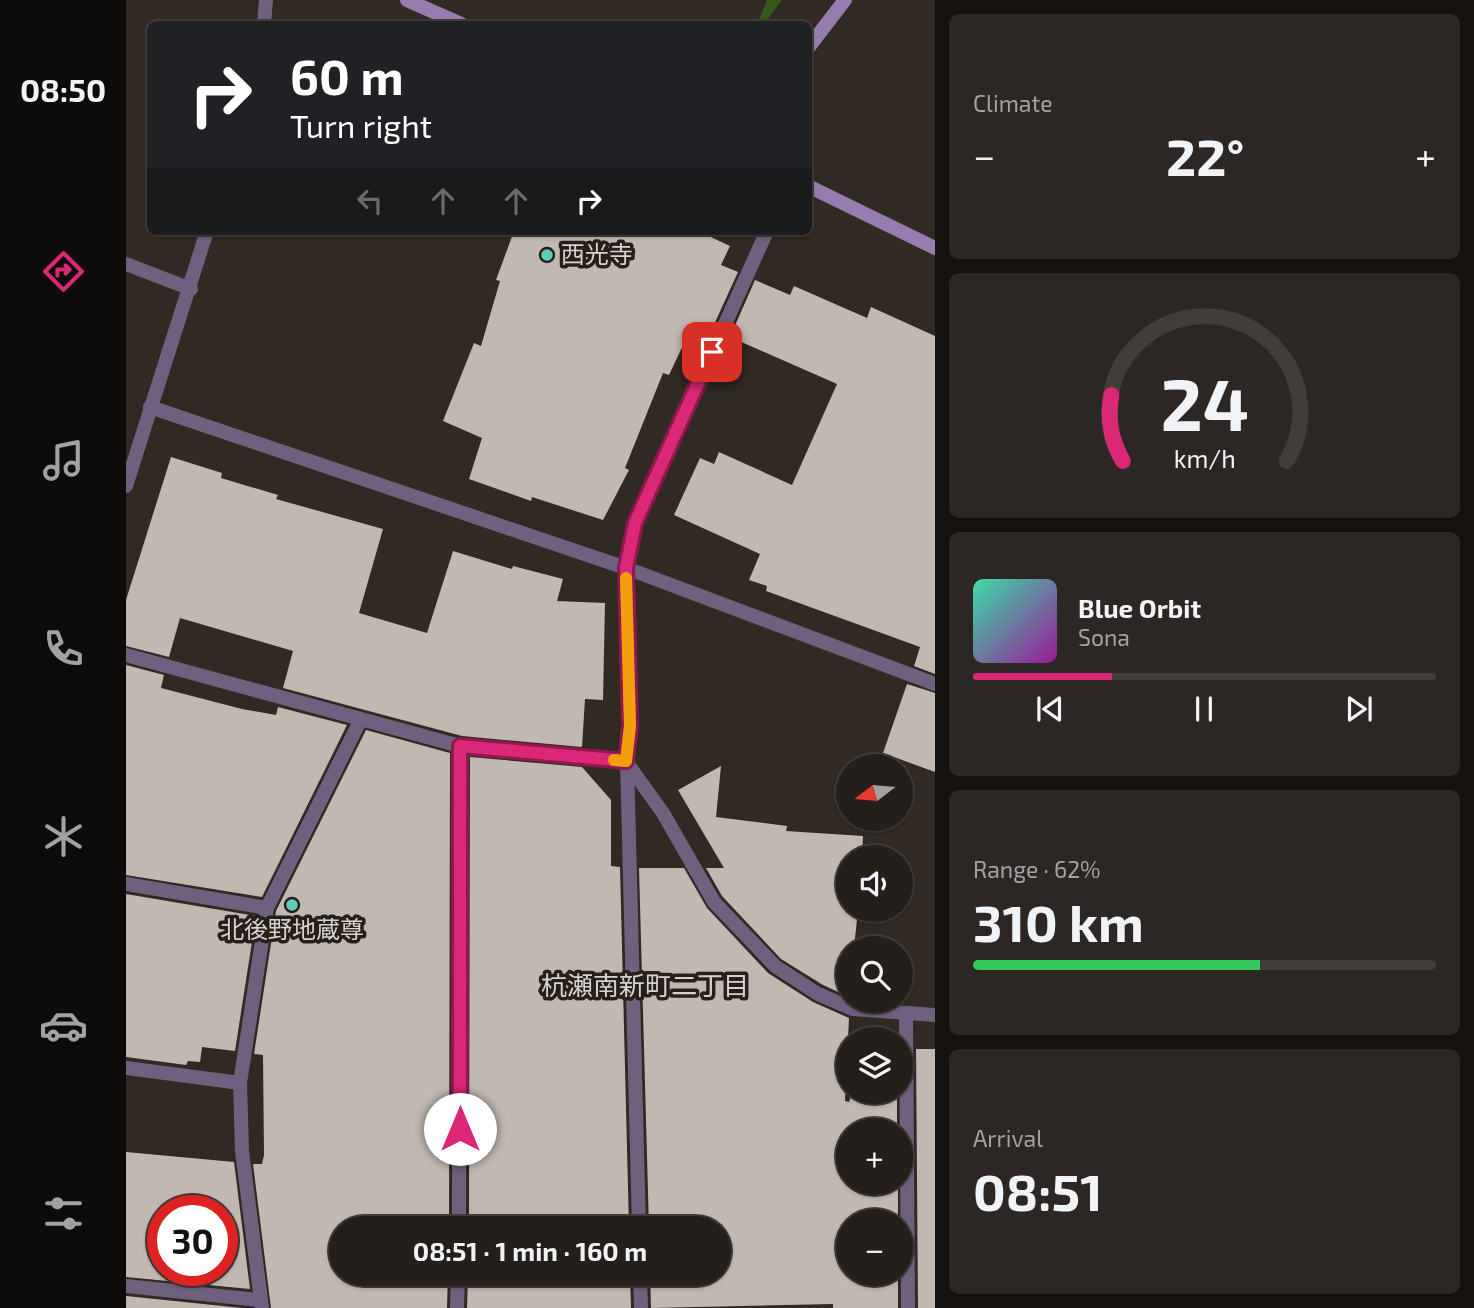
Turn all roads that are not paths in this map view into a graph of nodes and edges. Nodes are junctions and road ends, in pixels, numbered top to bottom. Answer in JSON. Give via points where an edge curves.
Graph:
{"nodes":[{"id":1,"x":266,"y":0,"type":"edge"},
{"id":2,"x":407,"y":0,"type":"edge"},
{"id":3,"x":845,"y":0,"type":"edge"},
{"id":4,"x":264,"y":21,"type":"edge"},
{"id":5,"x":454,"y":21,"type":"edge"},
{"id":6,"x":812,"y":43,"type":"edge"},
{"id":7,"x":812,"y":188,"type":"edge"},
{"id":8,"x":206,"y":235,"type":"edge"},
{"id":9,"x":764,"y":235,"type":"edge"},
{"id":10,"x":935,"y":248,"type":"edge"},
{"id":11,"x":126,"y":264,"type":"edge"},
{"id":12,"x":191,"y":289,"type":"junction"},
{"id":13,"x":150,"y":407,"type":"junction"},
{"id":14,"x":126,"y":486,"type":"edge"},
{"id":15,"x":626,"y":568,"type":"junction"},
{"id":16,"x":126,"y":655,"type":"edge"},
{"id":17,"x":935,"y":684,"type":"edge"},
{"id":18,"x":360,"y":721,"type":"junction"},
{"id":19,"x":460,"y":746,"type":"junction"},
{"id":20,"x":626,"y":761,"type":"junction"},
{"id":21,"x":126,"y":884,"type":"edge"},
{"id":22,"x":267,"y":908,"type":"junction"},
{"id":23,"x":836,"y":1002,"type":"edge"},
{"id":24,"x":906,"y":1013,"type":"joint"},
{"id":25,"x":935,"y":1015,"type":"edge"},
{"id":26,"x":126,"y":1068,"type":"edge"},
{"id":27,"x":240,"y":1083,"type":"junction"},
{"id":28,"x":459,"y":1216,"type":"edge"},
{"id":29,"x":639,"y":1216,"type":"edge"},
{"id":30,"x":126,"y":1286,"type":"edge"},
{"id":31,"x":458,"y":1286,"type":"edge"},
{"id":32,"x":640,"y":1286,"type":"edge"},
{"id":33,"x":260,"y":1304,"type":"edge"},
{"id":34,"x":457,"y":1308,"type":"edge"},
{"id":35,"x":641,"y":1308,"type":"edge"},
{"id":36,"x":908,"y":1308,"type":"edge"}],
"edges":[{"from":1,"to":4,"type":"street"},
{"from":2,"to":5,"type":"street"},
{"from":3,"to":6,"type":"street"},
{"from":7,"to":10,"type":"street"},
{"from":8,"to":12,"type":"street"},
{"from":9,"to":15,"type":"street","via":[[635,523]]},
{"from":11,"to":12,"type":"street"},
{"from":12,"to":13,"type":"street"},
{"from":13,"to":14,"type":"street"},
{"from":13,"to":15,"type":"street"},
{"from":15,"to":17,"type":"street"},
{"from":15,"to":20,"type":"street","via":[[630,726]]},
{"from":16,"to":18,"type":"street"},
{"from":18,"to":19,"type":"street"},
{"from":18,"to":22,"type":"street"},
{"from":19,"to":20,"type":"street"},
{"from":19,"to":28,"type":"street"},
{"from":20,"to":23,"type":"street","via":[[663,813],[714,902],[775,965]]},
{"from":20,"to":29,"type":"street"},
{"from":21,"to":22,"type":"street"},
{"from":22,"to":27,"type":"street"},
{"from":24,"to":25,"type":"street"},
{"from":24,"to":36,"type":"street"},
{"from":26,"to":27,"type":"street"},
{"from":27,"to":33,"type":"street","via":[[242,1151]]},
{"from":30,"to":33,"type":"street"},
{"from":31,"to":34,"type":"street"},
{"from":32,"to":35,"type":"street"}]}
